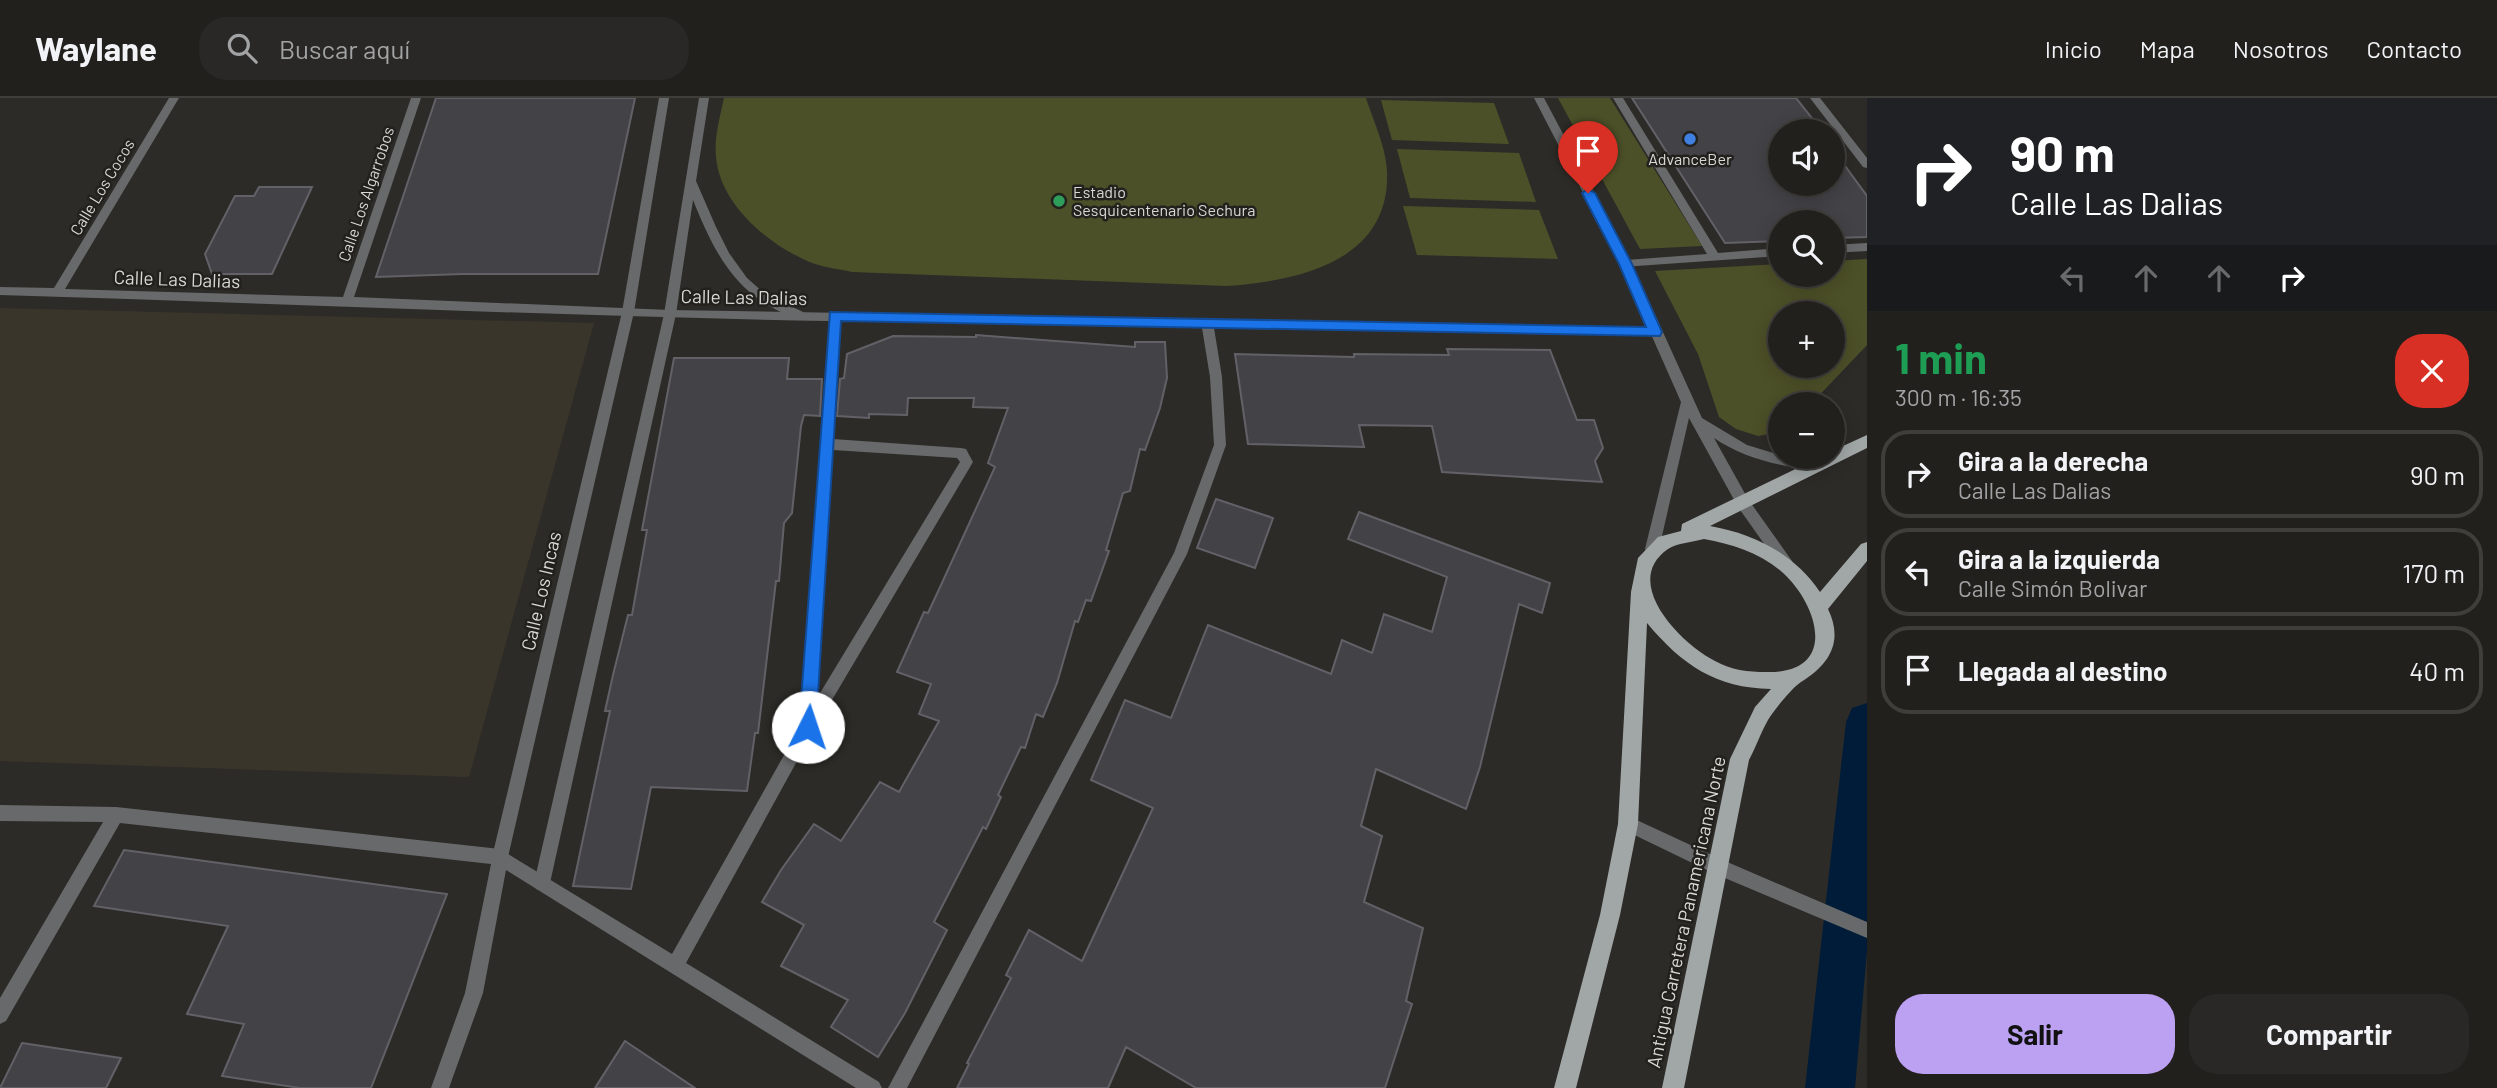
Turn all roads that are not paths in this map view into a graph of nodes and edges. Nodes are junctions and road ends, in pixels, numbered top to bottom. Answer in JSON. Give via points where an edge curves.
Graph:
{"nodes":[{"id":1,"x":174,"y":98,"type":"edge"},
{"id":2,"x":416,"y":98,"type":"edge"},
{"id":3,"x":664,"y":98,"type":"edge"},
{"id":4,"x":704,"y":98,"type":"edge"},
{"id":5,"x":1539,"y":98,"type":"edge"},
{"id":6,"x":1618,"y":98,"type":"edge"},
{"id":7,"x":1815,"y":98,"type":"edge"},
{"id":8,"x":1867,"y":165,"type":"edge"},
{"id":9,"x":691,"y":181,"type":"junction"},
{"id":10,"x":1867,"y":247,"type":"edge"},
{"id":11,"x":1845,"y":248,"type":"edge"},
{"id":12,"x":1768,"y":252,"type":"edge"},
{"id":13,"x":1714,"y":255,"type":"junction"},
{"id":14,"x":1626,"y":264,"type":"junction"},
{"id":15,"x":0,"y":291,"type":"edge"},
{"id":16,"x":57,"y":293,"type":"junction"},
{"id":17,"x":347,"y":301,"type":"junction"},
{"id":18,"x":628,"y":312,"type":"junction"},
{"id":19,"x":670,"y":314,"type":"junction"},
{"id":20,"x":799,"y":316,"type":"junction"},
{"id":21,"x":835,"y":316,"type":"junction"},
{"id":22,"x":1207,"y":322,"type":"junction"},
{"id":23,"x":1655,"y":332,"type":"junction"},
{"id":24,"x":1687,"y":402,"type":"junction"},
{"id":25,"x":1695,"y":417,"type":"junction"},
{"id":26,"x":1867,"y":441,"type":"edge"},
{"id":27,"x":826,"y":444,"type":"junction"},
{"id":28,"x":1845,"y":452,"type":"edge"},
{"id":29,"x":1768,"y":457,"type":"edge"},
{"id":30,"x":1811,"y":469,"type":"edge"},
{"id":31,"x":1743,"y":503,"type":"junction"},
{"id":32,"x":1679,"y":534,"type":"junction"},
{"id":33,"x":1653,"y":549,"type":"junction"},
{"id":34,"x":1867,"y":549,"type":"edge"},
{"id":35,"x":1787,"y":565,"type":"junction"},
{"id":36,"x":1641,"y":585,"type":"junction"},
{"id":37,"x":1820,"y":605,"type":"junction"},
{"id":38,"x":1793,"y":678,"type":"junction"},
{"id":39,"x":808,"y":727,"type":"junction"},
{"id":40,"x":0,"y":813,"type":"edge"},
{"id":41,"x":116,"y":816,"type":"junction"},
{"id":42,"x":1628,"y":824,"type":"junction"},
{"id":43,"x":500,"y":857,"type":"junction"},
{"id":44,"x":1719,"y":867,"type":"junction"},
{"id":45,"x":542,"y":883,"type":"junction"},
{"id":46,"x":1867,"y":930,"type":"edge"},
{"id":47,"x":675,"y":966,"type":"junction"},
{"id":48,"x":0,"y":1015,"type":"edge"},
{"id":49,"x":440,"y":1088,"type":"edge"},
{"id":50,"x":873,"y":1088,"type":"edge"},
{"id":51,"x":897,"y":1088,"type":"edge"},
{"id":52,"x":1565,"y":1088,"type":"edge"},
{"id":53,"x":1672,"y":1088,"type":"edge"}],
"edges":[{"from":1,"to":16,"type":"street","name":"Calle Los Cocos"},
{"from":2,"to":17,"type":"street","name":"Calle Los Algarrobos"},
{"from":3,"to":18,"type":"street","name":"Calle Los Incas"},
{"from":4,"to":9,"type":"street"},
{"from":5,"to":14,"type":"street"},
{"from":6,"to":13,"type":"street"},
{"from":7,"to":8,"type":"street"},
{"from":9,"to":19,"type":"street"},
{"from":9,"to":20,"type":"street","via":[[732,268],[757,293]]},
{"from":10,"to":11,"type":"street"},
{"from":12,"to":13,"type":"street"},
{"from":13,"to":14,"type":"street"},
{"from":14,"to":23,"type":"street"},
{"from":15,"to":16,"type":"street","name":"Calle Las Dalias"},
{"from":16,"to":17,"type":"street","name":"Calle Las Dalias"},
{"from":17,"to":18,"type":"street","name":"Calle Las Dalias"},
{"from":18,"to":19,"type":"street","name":"Calle Las Dalias"},
{"from":18,"to":43,"type":"street","name":"Calle Los Incas"},
{"from":19,"to":20,"type":"street","name":"Calle Las Dalias"},
{"from":19,"to":45,"type":"street"},
{"from":20,"to":21,"type":"street","name":"Calle Las Dalias"},
{"from":21,"to":22,"type":"street","name":"Calle Las Dalias"},
{"from":21,"to":27,"type":"street"},
{"from":22,"to":23,"type":"street","name":"Calle Las Dalias"},
{"from":22,"to":51,"type":"street","via":[[1220,445],[1180,554]]},
{"from":23,"to":24,"type":"street"},
{"from":24,"to":25,"type":"street"},
{"from":24,"to":33,"type":"street"},
{"from":25,"to":29,"type":"street","via":[[1728,444]]},
{"from":25,"to":31,"type":"street"},
{"from":26,"to":28,"type":"main road"},
{"from":27,"to":39,"type":"street"},
{"from":27,"to":39,"type":"street","via":[[961,453],[967,462]]},
{"from":30,"to":31,"type":"main road"},
{"from":31,"to":32,"type":"main road"},
{"from":31,"to":35,"type":"street"},
{"from":32,"to":33,"type":"main road"},
{"from":32,"to":35,"type":"main road","via":[[1732,537]]},
{"from":33,"to":36,"type":"main road","via":[[1643,565]]},
{"from":34,"to":37,"type":"main road"},
{"from":35,"to":37,"type":"main road"},
{"from":36,"to":38,"type":"main road","via":[[1665,636],[1709,668],[1768,683]]},
{"from":36,"to":42,"type":"main road"},
{"from":37,"to":38,"type":"main road","via":[[1825,650],[1813,668]]},
{"from":38,"to":44,"type":"main road","name":"Antigua Carretera Panamericana Norte","via":[[1762,713],[1740,758]]},
{"from":39,"to":47,"type":"street"},
{"from":40,"to":41,"type":"street"},
{"from":41,"to":43,"type":"street"},
{"from":41,"to":48,"type":"street"},
{"from":42,"to":44,"type":"street"},
{"from":42,"to":52,"type":"main road","via":[[1610,915]]},
{"from":43,"to":45,"type":"street"},
{"from":43,"to":49,"type":"street","name":"Calle Los Incas","via":[[474,993]]},
{"from":44,"to":46,"type":"street"},
{"from":44,"to":53,"type":"main road","name":"Antigua Carretera Panamericana Norte"},
{"from":45,"to":47,"type":"street"},
{"from":47,"to":50,"type":"street"}]}
